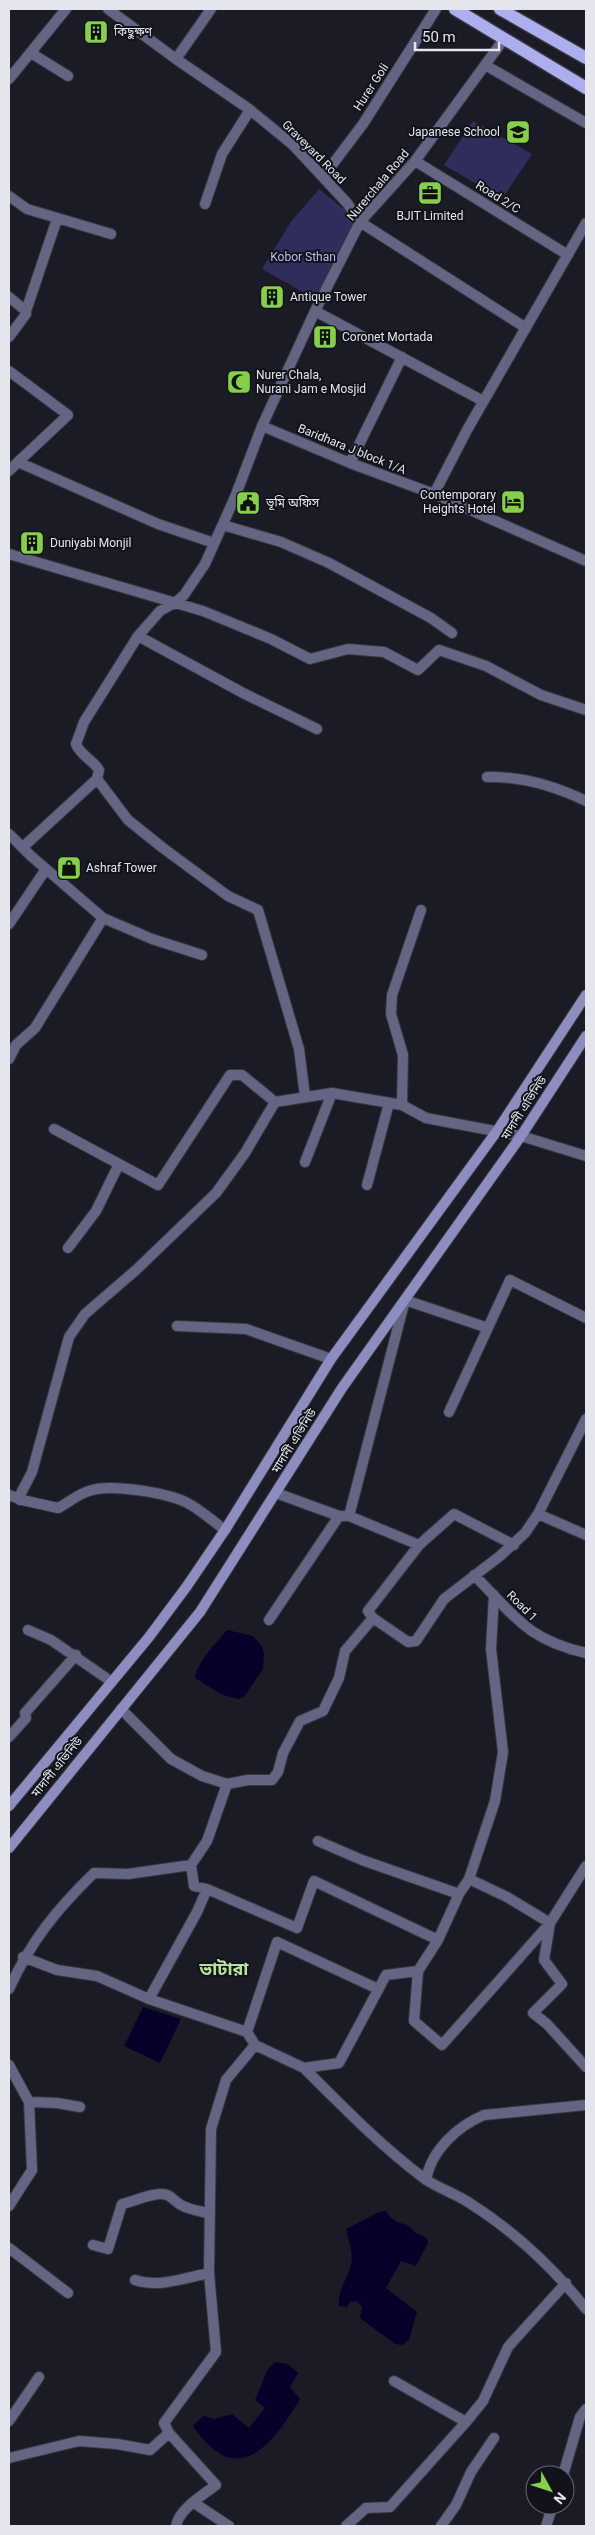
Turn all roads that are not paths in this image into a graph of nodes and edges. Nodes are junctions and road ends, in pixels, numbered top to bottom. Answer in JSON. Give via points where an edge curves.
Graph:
{"nodes":[{"id":1,"x":66,"y":9,"type":"edge"},
{"id":2,"x":108,"y":9,"type":"edge"},
{"id":3,"x":211,"y":9,"type":"edge"},
{"id":4,"x":436,"y":9,"type":"edge"},
{"id":5,"x":455,"y":9,"type":"edge"},
{"id":6,"x":500,"y":9,"type":"edge"},
{"id":7,"x":515,"y":12,"type":"edge"},
{"id":8,"x":504,"y":38,"type":"junction"},
{"id":9,"x":32,"y":53,"type":"junction"},
{"id":10,"x":586,"y":58,"type":"edge"},
{"id":11,"x":176,"y":59,"type":"junction"},
{"id":12,"x":485,"y":65,"type":"junction"},
{"id":13,"x":68,"y":76,"type":"dead end"},
{"id":14,"x":9,"y":79,"type":"edge"},
{"id":15,"x":586,"y":88,"type":"edge"},
{"id":16,"x":250,"y":110,"type":"junction"},
{"id":17,"x":586,"y":123,"type":"edge"},
{"id":18,"x":415,"y":161,"type":"junction"},
{"id":19,"x":323,"y":177,"type":"junction"},
{"id":20,"x":9,"y":196,"type":"edge"},
{"id":21,"x":205,"y":204,"type":"dead end"},
{"id":22,"x":57,"y":220,"type":"junction"},
{"id":23,"x":360,"y":222,"type":"junction"},
{"id":24,"x":586,"y":224,"type":"edge"},
{"id":25,"x":111,"y":234,"type":"dead end"},
{"id":26,"x":568,"y":255,"type":"junction"},
{"id":27,"x":9,"y":297,"type":"edge"},
{"id":28,"x":26,"y":311,"type":"junction"},
{"id":29,"x":315,"y":311,"type":"junction"},
{"id":30,"x":526,"y":328,"type":"junction"},
{"id":31,"x":9,"y":337,"type":"edge"},
{"id":32,"x":402,"y":357,"type":"junction"},
{"id":33,"x":9,"y":371,"type":"edge"},
{"id":34,"x":483,"y":401,"type":"junction"},
{"id":35,"x":262,"y":426,"type":"junction"},
{"id":36,"x":18,"y":462,"type":"junction"},
{"id":37,"x":350,"y":463,"type":"junction"},
{"id":38,"x":9,"y":472,"type":"edge"},
{"id":39,"x":434,"y":494,"type":"junction"},
{"id":40,"x":223,"y":525,"type":"junction"},
{"id":41,"x":214,"y":543,"type":"junction"},
{"id":42,"x":9,"y":554,"type":"edge"},
{"id":43,"x":586,"y":561,"type":"edge"},
{"id":44,"x":176,"y":602,"type":"junction"},
{"id":45,"x":452,"y":633,"type":"dead end"},
{"id":46,"x":138,"y":636,"type":"junction"},
{"id":47,"x":586,"y":710,"type":"edge"},
{"id":48,"x":317,"y":729,"type":"dead end"},
{"id":49,"x":487,"y":777,"type":"dead end"},
{"id":50,"x":97,"y":779,"type":"junction"},
{"id":51,"x":586,"y":801,"type":"edge"},
{"id":52,"x":9,"y":834,"type":"edge"},
{"id":53,"x":24,"y":847,"type":"junction"},
{"id":54,"x":46,"y":869,"type":"junction"},
{"id":55,"x":421,"y":910,"type":"dead end"},
{"id":56,"x":103,"y":918,"type":"junction"},
{"id":57,"x":9,"y":924,"type":"edge"},
{"id":58,"x":202,"y":955,"type":"dead end"},
{"id":59,"x":586,"y":996,"type":"edge"},
{"id":60,"x":586,"y":1036,"type":"edge"},
{"id":61,"x":9,"y":1060,"type":"edge"},
{"id":62,"x":332,"y":1094,"type":"junction"},
{"id":63,"x":305,"y":1096,"type":"junction"},
{"id":64,"x":275,"y":1102,"type":"junction"},
{"id":65,"x":389,"y":1103,"type":"junction"},
{"id":66,"x":402,"y":1105,"type":"junction"},
{"id":67,"x":54,"y":1129,"type":"dead end"},
{"id":68,"x":498,"y":1131,"type":"junction"},
{"id":69,"x":521,"y":1136,"type":"junction"},
{"id":70,"x":586,"y":1156,"type":"edge"},
{"id":71,"x":305,"y":1162,"type":"dead end"},
{"id":72,"x":119,"y":1164,"type":"junction"},
{"id":73,"x":367,"y":1185,"type":"dead end"},
{"id":74,"x":68,"y":1248,"type":"dead end"},
{"id":75,"x":405,"y":1300,"type":"junction"},
{"id":76,"x":586,"y":1318,"type":"edge"},
{"id":77,"x":177,"y":1326,"type":"dead end"},
{"id":78,"x":488,"y":1328,"type":"junction"},
{"id":79,"x":331,"y":1359,"type":"junction"},
{"id":80,"x":448,"y":1412,"type":"dead end"},
{"id":81,"x":586,"y":1419,"type":"edge"},
{"id":82,"x":276,"y":1494,"type":"junction"},
{"id":83,"x":9,"y":1495,"type":"edge"},
{"id":84,"x":20,"y":1500,"type":"junction"},
{"id":85,"x":538,"y":1514,"type":"junction"},
{"id":86,"x":344,"y":1516,"type":"junction"},
{"id":87,"x":225,"y":1530,"type":"junction"},
{"id":88,"x":586,"y":1535,"type":"edge"},
{"id":89,"x":419,"y":1544,"type":"junction"},
{"id":90,"x":514,"y":1545,"type":"junction"},
{"id":91,"x":474,"y":1575,"type":"junction"},
{"id":92,"x":494,"y":1595,"type":"junction"},
{"id":93,"x":373,"y":1618,"type":"junction"},
{"id":94,"x":269,"y":1620,"type":"dead end"},
{"id":95,"x":28,"y":1630,"type":"dead end"},
{"id":96,"x":586,"y":1653,"type":"edge"},
{"id":97,"x":76,"y":1655,"type":"junction"},
{"id":98,"x":112,"y":1682,"type":"junction"},
{"id":99,"x":121,"y":1709,"type":"junction"},
{"id":100,"x":9,"y":1737,"type":"edge"},
{"id":101,"x":227,"y":1784,"type":"junction"},
{"id":102,"x":9,"y":1806,"type":"edge"},
{"id":103,"x":318,"y":1840,"type":"dead end"},
{"id":104,"x":9,"y":1848,"type":"edge"},
{"id":105,"x":192,"y":1865,"type":"junction"},
{"id":106,"x":586,"y":1866,"type":"edge"},
{"id":107,"x":469,"y":1879,"type":"junction"},
{"id":108,"x":207,"y":1888,"type":"junction"},
{"id":109,"x":459,"y":1894,"type":"junction"},
{"id":110,"x":550,"y":1922,"type":"junction"},
{"id":111,"x":438,"y":1940,"type":"junction"},
{"id":112,"x":23,"y":1958,"type":"junction"},
{"id":113,"x":418,"y":1971,"type":"junction"},
{"id":114,"x":9,"y":1989,"type":"edge"},
{"id":115,"x":378,"y":1989,"type":"junction"},
{"id":116,"x":149,"y":1999,"type":"junction"},
{"id":117,"x":247,"y":2032,"type":"junction"},
{"id":118,"x":255,"y":2046,"type":"junction"},
{"id":119,"x":9,"y":2065,"type":"edge"},
{"id":120,"x":586,"y":2067,"type":"edge"},
{"id":121,"x":304,"y":2068,"type":"junction"},
{"id":122,"x":29,"y":2102,"type":"junction"},
{"id":123,"x":586,"y":2105,"type":"edge"},
{"id":124,"x":80,"y":2107,"type":"dead end"},
{"id":125,"x":426,"y":2180,"type":"junction"},
{"id":126,"x":9,"y":2206,"type":"edge"},
{"id":127,"x":210,"y":2214,"type":"junction"},
{"id":128,"x":93,"y":2245,"type":"dead end"},
{"id":129,"x":9,"y":2248,"type":"edge"},
{"id":130,"x":209,"y":2273,"type":"junction"},
{"id":131,"x":135,"y":2280,"type":"dead end"},
{"id":132,"x":566,"y":2283,"type":"junction"},
{"id":133,"x":68,"y":2293,"type":"dead end"},
{"id":134,"x":586,"y":2309,"type":"edge"},
{"id":135,"x":39,"y":2378,"type":"dead end"},
{"id":136,"x":394,"y":2381,"type":"dead end"},
{"id":137,"x":586,"y":2409,"type":"edge"},
{"id":138,"x":9,"y":2421,"type":"edge"},
{"id":139,"x":466,"y":2422,"type":"junction"},
{"id":140,"x":169,"y":2432,"type":"junction"},
{"id":141,"x":494,"y":2438,"type":"dead end"},
{"id":142,"x":9,"y":2458,"type":"edge"},
{"id":143,"x":566,"y":2465,"type":"edge"},
{"id":144,"x":194,"y":2503,"type":"junction"},
{"id":145,"x":176,"y":2526,"type":"edge"},
{"id":146,"x":229,"y":2526,"type":"edge"},
{"id":147,"x":346,"y":2526,"type":"edge"},
{"id":148,"x":441,"y":2526,"type":"edge"}],
"edges":[{"from":1,"to":9,"type":"street"},
{"from":2,"to":11,"type":"street","name":"Graveyard Road"},
{"from":3,"to":11,"type":"street"},
{"from":4,"to":19,"type":"street","name":"Hurer Goli","via":[[363,124]]},
{"from":5,"to":8,"type":"main road"},
{"from":6,"to":7,"type":"main road"},
{"from":7,"to":10,"type":"main road"},
{"from":8,"to":12,"type":"street","name":"Nurerchala Road"},
{"from":8,"to":15,"type":"main road"},
{"from":9,"to":13,"type":"street"},
{"from":9,"to":14,"type":"street"},
{"from":11,"to":16,"type":"street","name":"Graveyard Road"},
{"from":12,"to":17,"type":"street"},
{"from":12,"to":18,"type":"street","name":"Nurerchala Road"},
{"from":16,"to":19,"type":"street","name":"Graveyard Road","via":[[293,145]]},
{"from":16,"to":21,"type":"street","via":[[222,154]]},
{"from":18,"to":23,"type":"street","name":"Nurerchala Road"},
{"from":18,"to":26,"type":"street","name":"Road 2/C"},
{"from":19,"to":23,"type":"street","name":"Graveyard Road"},
{"from":20,"to":22,"type":"street","via":[[27,210]]},
{"from":22,"to":25,"type":"street"},
{"from":22,"to":28,"type":"street"},
{"from":23,"to":29,"type":"street","name":"Nurerchala Road"},
{"from":23,"to":30,"type":"street","name":"Graveyard Road"},
{"from":24,"to":26,"type":"street"},
{"from":26,"to":30,"type":"street"},
{"from":27,"to":28,"type":"street"},
{"from":28,"to":31,"type":"street"},
{"from":29,"to":32,"type":"street"},
{"from":29,"to":35,"type":"street","name":"Nurerchala Road"},
{"from":30,"to":34,"type":"street"},
{"from":32,"to":34,"type":"street"},
{"from":32,"to":37,"type":"street"},
{"from":33,"to":36,"type":"street","via":[[68,415]]},
{"from":34,"to":39,"type":"street"},
{"from":35,"to":37,"type":"street","name":"Baridhara J block 1/A"},
{"from":35,"to":40,"type":"street","name":"Nurerchala Road"},
{"from":36,"to":38,"type":"street"},
{"from":36,"to":41,"type":"street","via":[[158,524]]},
{"from":37,"to":39,"type":"street","name":"Baridhara J block 1/A"},
{"from":39,"to":43,"type":"street","name":"Baridhara J block 1/A"},
{"from":40,"to":41,"type":"street","name":"Nurerchala Road"},
{"from":40,"to":45,"type":"street","via":[[281,542],[329,563],[431,618]]},
{"from":41,"to":44,"type":"street","name":"Nurerchala Road","via":[[194,583]]},
{"from":42,"to":44,"type":"street","via":[[142,595]]},
{"from":44,"to":46,"type":"street","name":"Nurerchala Road","via":[[160,611]]},
{"from":44,"to":47,"type":"street","via":[[246,628],[310,660],[348,649],[384,652],[418,670],[439,650],[486,666],[542,695]]},
{"from":46,"to":48,"type":"street"},
{"from":46,"to":50,"type":"street","name":"Nurerchala Road","via":[[77,737],[78,750],[99,770]]},
{"from":49,"to":51,"type":"street","via":[[546,784]]},
{"from":50,"to":53,"type":"street"},
{"from":50,"to":63,"type":"street","via":[[128,820],[228,896],[258,910],[299,1049]]},
{"from":52,"to":53,"type":"street"},
{"from":53,"to":54,"type":"street"},
{"from":54,"to":56,"type":"street"},
{"from":54,"to":57,"type":"street"},
{"from":55,"to":66,"type":"street","via":[[392,995],[391,1014],[403,1055]]},
{"from":56,"to":58,"type":"street","via":[[152,939]]},
{"from":56,"to":61,"type":"street","via":[[35,1028],[16,1045]]},
{"from":59,"to":68,"type":"main road","name":"মাদানী এভিনিউ"},
{"from":60,"to":69,"type":"main road","name":"মাদানী এভিনিউ"},
{"from":62,"to":63,"type":"street"},
{"from":62,"to":65,"type":"street"},
{"from":62,"to":71,"type":"street"},
{"from":63,"to":64,"type":"street"},
{"from":64,"to":72,"type":"street","via":[[242,1075],[230,1075],[158,1185]]},
{"from":64,"to":84,"type":"street","via":[[216,1193],[85,1314],[69,1337],[32,1472]]},
{"from":65,"to":66,"type":"street"},
{"from":65,"to":73,"type":"street"},
{"from":66,"to":68,"type":"street","via":[[426,1118]]},
{"from":67,"to":72,"type":"street"},
{"from":68,"to":69,"type":"street"},
{"from":68,"to":79,"type":"main road","name":"মাদানী এভিনিউ"},
{"from":69,"to":70,"type":"street"},
{"from":69,"to":75,"type":"main road","name":"মাদানী এভিনিউ"},
{"from":72,"to":74,"type":"street","via":[[96,1211]]},
{"from":75,"to":78,"type":"street"},
{"from":75,"to":82,"type":"main road","name":"মাদানী এভিনিউ","via":[[342,1388]]},
{"from":75,"to":86,"type":"street"},
{"from":76,"to":78,"type":"street","via":[[510,1280]]},
{"from":77,"to":79,"type":"street","via":[[246,1328]]},
{"from":78,"to":80,"type":"street"},
{"from":79,"to":87,"type":"main road","name":"মাদানী এভিনিউ"},
{"from":81,"to":85,"type":"street"},
{"from":82,"to":86,"type":"street"},
{"from":82,"to":99,"type":"main road","name":"মাদানী এভিনিউ","via":[[200,1612]]},
{"from":83,"to":84,"type":"street"},
{"from":84,"to":87,"type":"street","via":[[58,1508],[89,1490],[127,1489],[175,1497]]},
{"from":85,"to":88,"type":"street"},
{"from":85,"to":90,"type":"street"},
{"from":86,"to":89,"type":"street"},
{"from":86,"to":94,"type":"street"},
{"from":87,"to":98,"type":"main road","name":"মাদানী এভিনিউ","via":[[149,1637]]},
{"from":89,"to":90,"type":"street","via":[[454,1514]]},
{"from":89,"to":93,"type":"street","via":[[368,1611]]},
{"from":90,"to":91,"type":"street"},
{"from":91,"to":92,"type":"street","name":"Road 1"},
{"from":91,"to":93,"type":"street","via":[[444,1599],[416,1641],[408,1642]]},
{"from":92,"to":96,"type":"street","name":"Road 1","via":[[529,1631],[560,1648]]},
{"from":92,"to":107,"type":"street","via":[[491,1648],[503,1752],[494,1801]]},
{"from":93,"to":101,"type":"street","via":[[346,1651],[339,1678],[323,1712],[300,1721],[272,1780]]},
{"from":95,"to":97,"type":"street"},
{"from":97,"to":98,"type":"street"},
{"from":97,"to":100,"type":"street","via":[[25,1713],[26,1718]]},
{"from":98,"to":102,"type":"main road","name":"মাদানী এভিনিউ"},
{"from":99,"to":101,"type":"street","via":[[171,1759],[202,1776]]},
{"from":99,"to":104,"type":"main road","name":"মাদানী এভিনিউ"},
{"from":101,"to":105,"type":"street","via":[[207,1841]]},
{"from":103,"to":109,"type":"street","via":[[362,1860]]},
{"from":105,"to":108,"type":"street","via":[[194,1886]]},
{"from":105,"to":112,"type":"street","via":[[148,1872],[94,1873],[62,1904]]},
{"from":106,"to":110,"type":"street"},
{"from":107,"to":109,"type":"street"},
{"from":107,"to":110,"type":"street"},
{"from":108,"to":111,"type":"street","via":[[297,1928],[314,1881]]},
{"from":108,"to":116,"type":"street","via":[[198,1912]]},
{"from":109,"to":111,"type":"street"},
{"from":110,"to":113,"type":"street","via":[[442,2045],[414,2021]]},
{"from":110,"to":120,"type":"street","via":[[544,1960],[562,1984],[532,2013],[547,2024]]},
{"from":111,"to":113,"type":"street"},
{"from":112,"to":114,"type":"street"},
{"from":112,"to":116,"type":"street","via":[[57,1970],[97,1976]]},
{"from":113,"to":115,"type":"street","via":[[386,1975]]},
{"from":115,"to":117,"type":"street","via":[[277,1942]]},
{"from":115,"to":121,"type":"street","via":[[339,2063]]},
{"from":116,"to":117,"type":"street"},
{"from":117,"to":118,"type":"street"},
{"from":118,"to":121,"type":"street"},
{"from":118,"to":127,"type":"street","via":[[226,2080],[211,2129]]},
{"from":119,"to":122,"type":"street"},
{"from":121,"to":125,"type":"street","via":[[366,2131]]},
{"from":122,"to":124,"type":"street"},
{"from":122,"to":126,"type":"street","via":[[32,2170]]},
{"from":123,"to":125,"type":"street","via":[[484,2114],[471,2120],[450,2137],[428,2170]]},
{"from":125,"to":132,"type":"street","via":[[492,2218]]},
{"from":127,"to":128,"type":"street","via":[[182,2206],[171,2196],[142,2197],[122,2204],[108,2249]]},
{"from":127,"to":130,"type":"street"},
{"from":129,"to":133,"type":"street"},
{"from":130,"to":131,"type":"street","via":[[163,2283]]},
{"from":130,"to":140,"type":"street","via":[[216,2352],[164,2423]]},
{"from":132,"to":134,"type":"street"},
{"from":132,"to":139,"type":"street","via":[[508,2347],[483,2401]]},
{"from":135,"to":138,"type":"street"},
{"from":136,"to":139,"type":"street"},
{"from":137,"to":143,"type":"street","via":[[580,2417]]},
{"from":139,"to":147,"type":"street","via":[[390,2507],[366,2508]]},
{"from":140,"to":142,"type":"street","via":[[150,2450],[79,2442]]},
{"from":140,"to":144,"type":"street","via":[[216,2485]]},
{"from":141,"to":148,"type":"street"},
{"from":144,"to":145,"type":"street","via":[[182,2512]]},
{"from":144,"to":146,"type":"street"}]}
